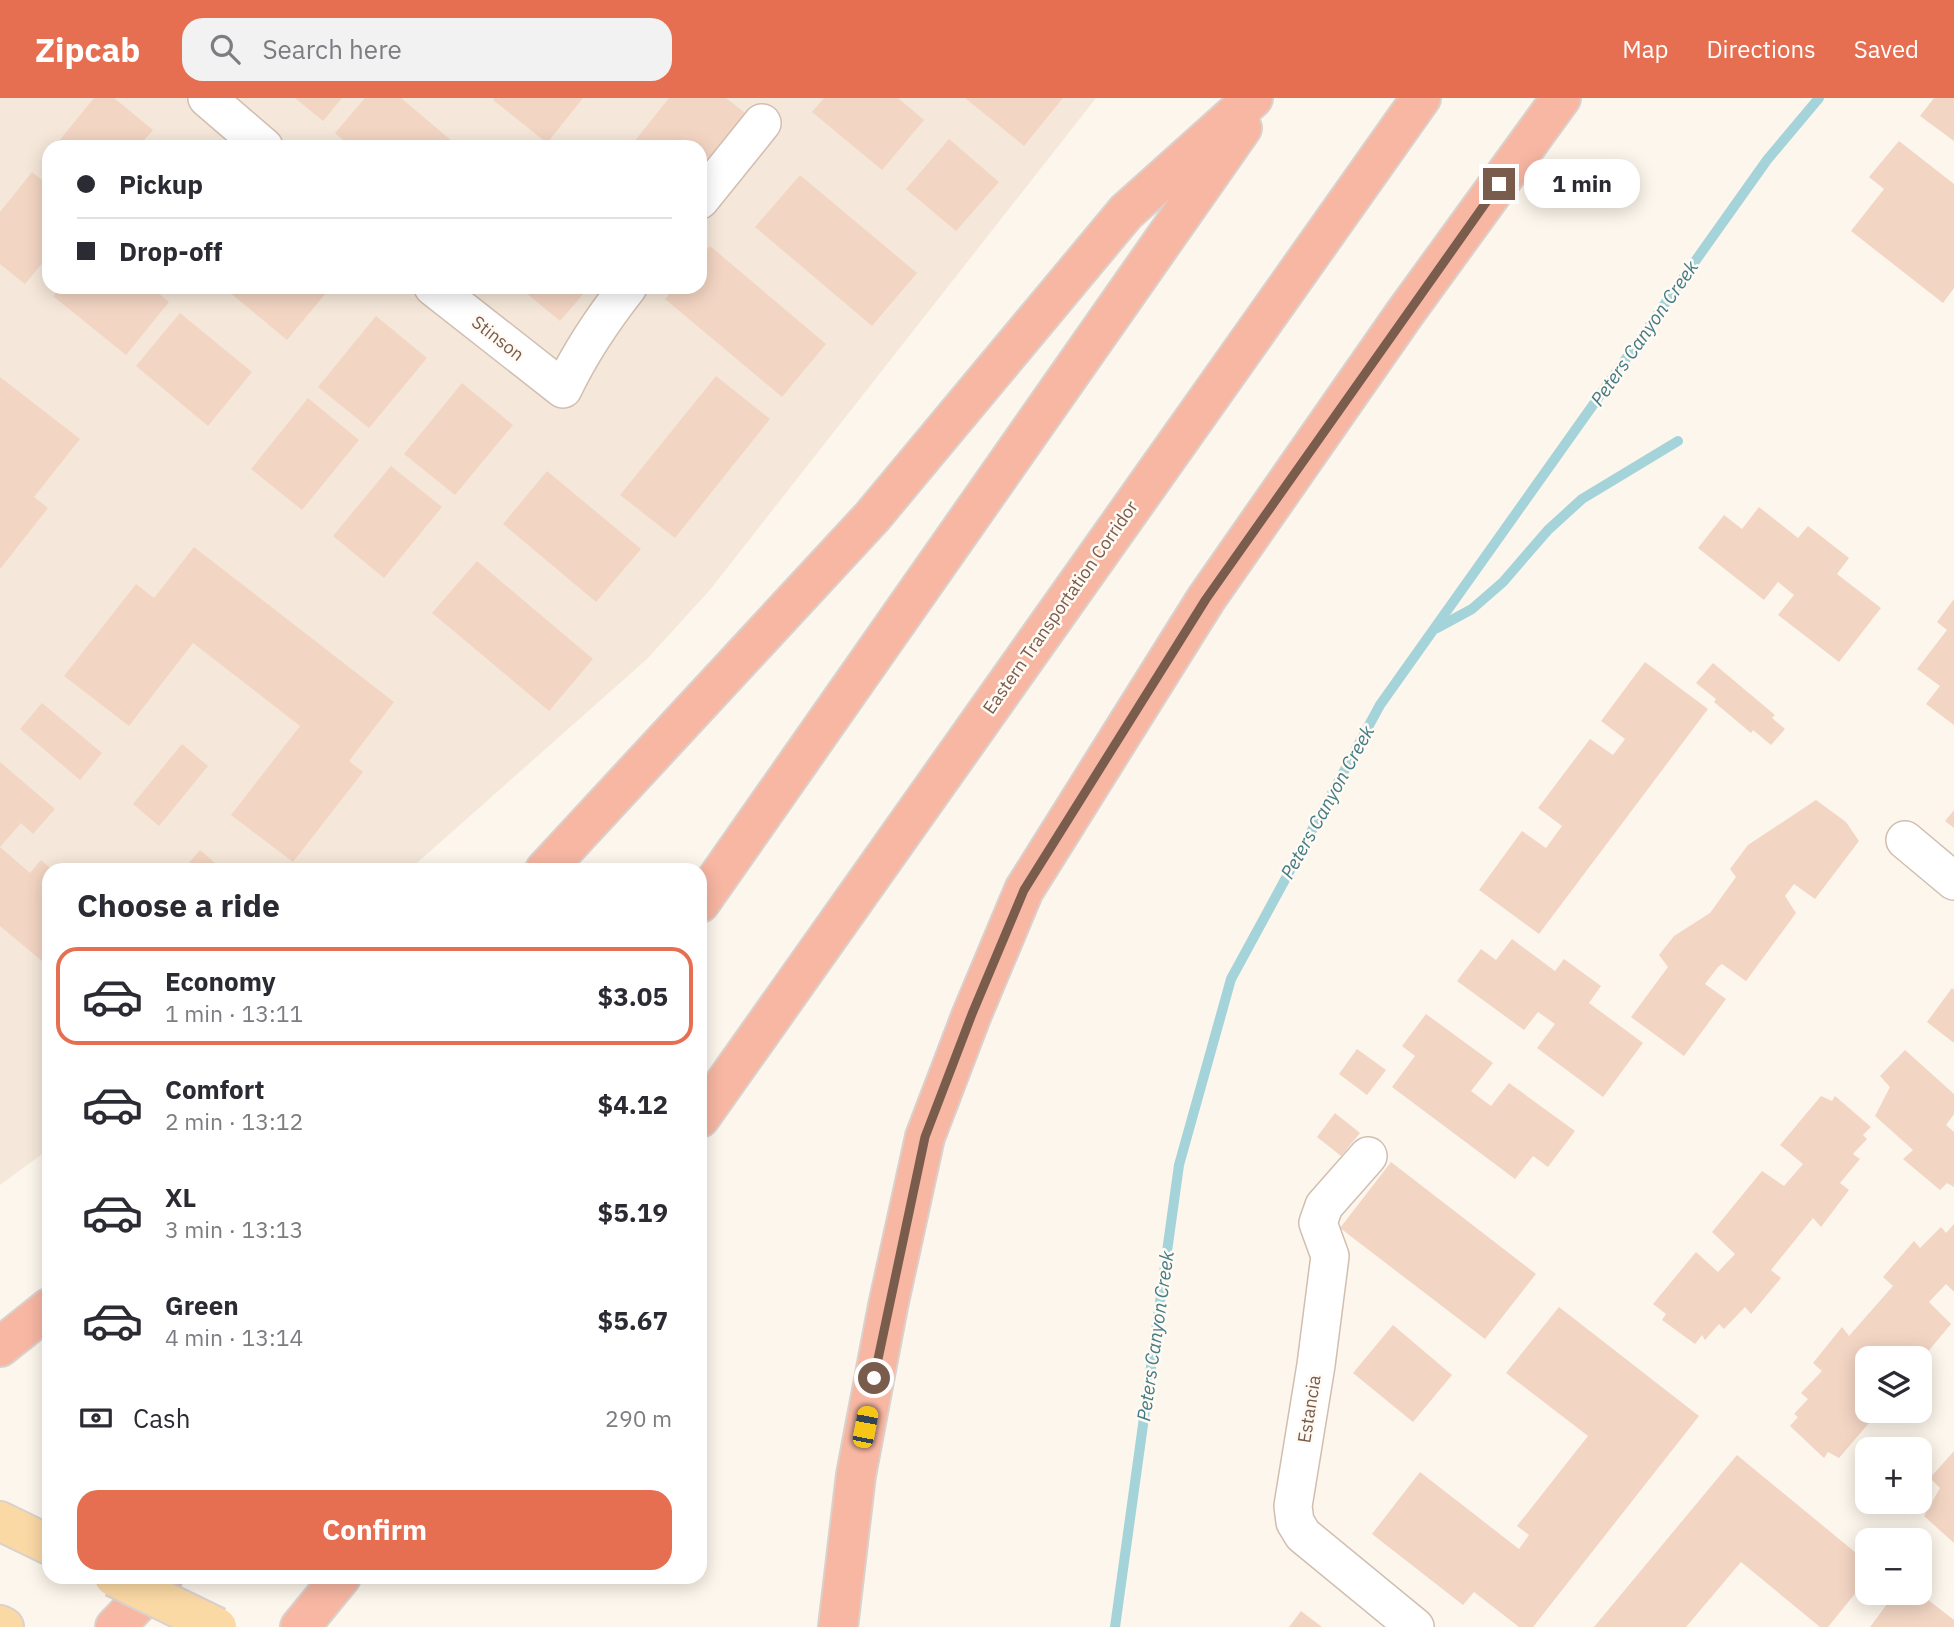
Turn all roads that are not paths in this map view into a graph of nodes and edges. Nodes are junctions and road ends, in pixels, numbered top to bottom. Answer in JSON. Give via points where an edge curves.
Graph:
{"nodes":[{"id":1,"x":207,"y":98,"type":"edge"},
{"id":2,"x":1253,"y":98,"type":"edge"},
{"id":3,"x":1264,"y":98,"type":"edge"},
{"id":4,"x":1421,"y":98,"type":"edge"},
{"id":5,"x":1561,"y":98,"type":"edge"},
{"id":6,"x":762,"y":123,"type":"dead end"},
{"id":7,"x":256,"y":140,"type":"edge"},
{"id":8,"x":707,"y":191,"type":"edge"},
{"id":9,"x":442,"y":294,"type":"edge"},
{"id":10,"x":623,"y":294,"type":"edge"},
{"id":11,"x":1905,"y":840,"type":"dead end"},
{"id":12,"x":551,"y":863,"type":"edge"},
{"id":13,"x":1954,"y":881,"type":"edge"},
{"id":14,"x":707,"y":893,"type":"edge"},
{"id":15,"x":707,"y":1108,"type":"edge"},
{"id":16,"x":1368,"y":1156,"type":"dead end"},
{"id":17,"x":42,"y":1314,"type":"edge"},
{"id":18,"x":0,"y":1347,"type":"edge"},
{"id":19,"x":0,"y":1521,"type":"edge"},
{"id":20,"x":42,"y":1542,"type":"edge"},
{"id":21,"x":128,"y":1584,"type":"edge"},
{"id":22,"x":156,"y":1584,"type":"edge"},
{"id":23,"x":335,"y":1584,"type":"edge"},
{"id":24,"x":115,"y":1627,"type":"edge"},
{"id":25,"x":217,"y":1627,"type":"edge"},
{"id":26,"x":300,"y":1627,"type":"edge"},
{"id":27,"x":838,"y":1627,"type":"edge"},
{"id":28,"x":1415,"y":1627,"type":"edge"}],
"edges":[{"from":1,"to":7,"type":"street"},
{"from":2,"to":12,"type":"highway","via":[[1126,212],[872,517]]},
{"from":3,"to":14,"type":"highway"},
{"from":4,"to":15,"type":"highway","name":"Eastern Transportation Corridor"},
{"from":5,"to":27,"type":"highway","via":[[1206,599],[1024,890],[925,1137],[856,1475]]},
{"from":6,"to":8,"type":"street"},
{"from":9,"to":10,"type":"street","name":"Stinson","via":[[563,389],[579,355]]},
{"from":11,"to":13,"type":"street"},
{"from":16,"to":28,"type":"street","name":"Estancia","via":[[1324,1206],[1318,1223],[1330,1256],[1293,1506],[1303,1535]]},
{"from":17,"to":18,"type":"highway"},
{"from":19,"to":20,"type":"main road"},
{"from":21,"to":25,"type":"main road","bridge":true},
{"from":22,"to":24,"type":"highway"},
{"from":23,"to":26,"type":"highway"}]}
